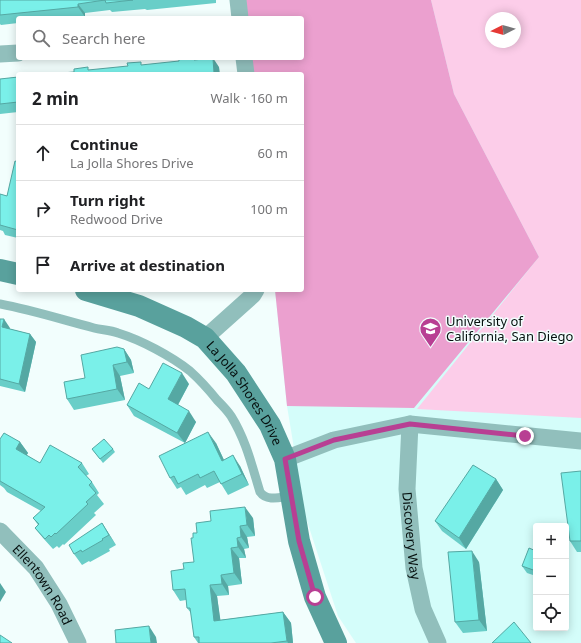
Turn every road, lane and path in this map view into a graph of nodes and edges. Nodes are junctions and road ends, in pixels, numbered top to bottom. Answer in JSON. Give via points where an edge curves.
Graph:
{"nodes":[{"id":1,"x":238,"y":0,"type":"edge"},
{"id":2,"x":240,"y":16,"type":"edge"},
{"id":3,"x":16,"y":53,"type":"edge"},
{"id":4,"x":0,"y":54,"type":"edge"},
{"id":5,"x":244,"y":60,"type":"edge"},
{"id":6,"x":246,"y":72,"type":"edge"},
{"id":7,"x":0,"y":270,"type":"edge"},
{"id":8,"x":16,"y":274,"type":"edge"},
{"id":9,"x":92,"y":292,"type":"edge"},
{"id":10,"x":255,"y":292,"type":"edge"},
{"id":11,"x":0,"y":304,"type":"edge"},
{"id":12,"x":204,"y":338,"type":"junction"},
{"id":13,"x":410,"y":424,"type":"junction"},
{"id":14,"x":581,"y":441,"type":"edge"},
{"id":15,"x":285,"y":459,"type":"junction"},
{"id":16,"x":291,"y":496,"type":"junction"},
{"id":17,"x":0,"y":531,"type":"edge"},
{"id":18,"x":78,"y":643,"type":"edge"},
{"id":19,"x":336,"y":643,"type":"edge"},
{"id":20,"x":438,"y":643,"type":"edge"}],
"edges":[{"from":1,"to":2,"type":"street"},
{"from":3,"to":4,"type":"street"},
{"from":5,"to":6,"type":"street"},
{"from":7,"to":8,"type":"main road"},
{"from":9,"to":12,"type":"main road","name":"La Jolla Shores Drive","via":[[138,306],[186,327]]},
{"from":10,"to":12,"type":"street"},
{"from":11,"to":16,"type":"lane","via":[[118,333],[176,362],[206,387],[230,415],[249,452],[263,496]]},
{"from":12,"to":15,"type":"main road","name":"La Jolla Shores Drive","via":[[236,373],[270,425]]},
{"from":13,"to":14,"type":"street"},
{"from":13,"to":15,"type":"street","via":[[334,440]]},
{"from":13,"to":20,"type":"street","name":"Discovery Way","via":[[407,489],[414,568],[423,609]]},
{"from":15,"to":16,"type":"main road","name":"La Jolla Shores Drive"},
{"from":16,"to":19,"type":"main road","name":"La Jolla Shores Drive","via":[[299,541],[315,597]]},
{"from":17,"to":18,"type":"street","name":"Ellentown Road","via":[[36,568],[59,604]]}]}
